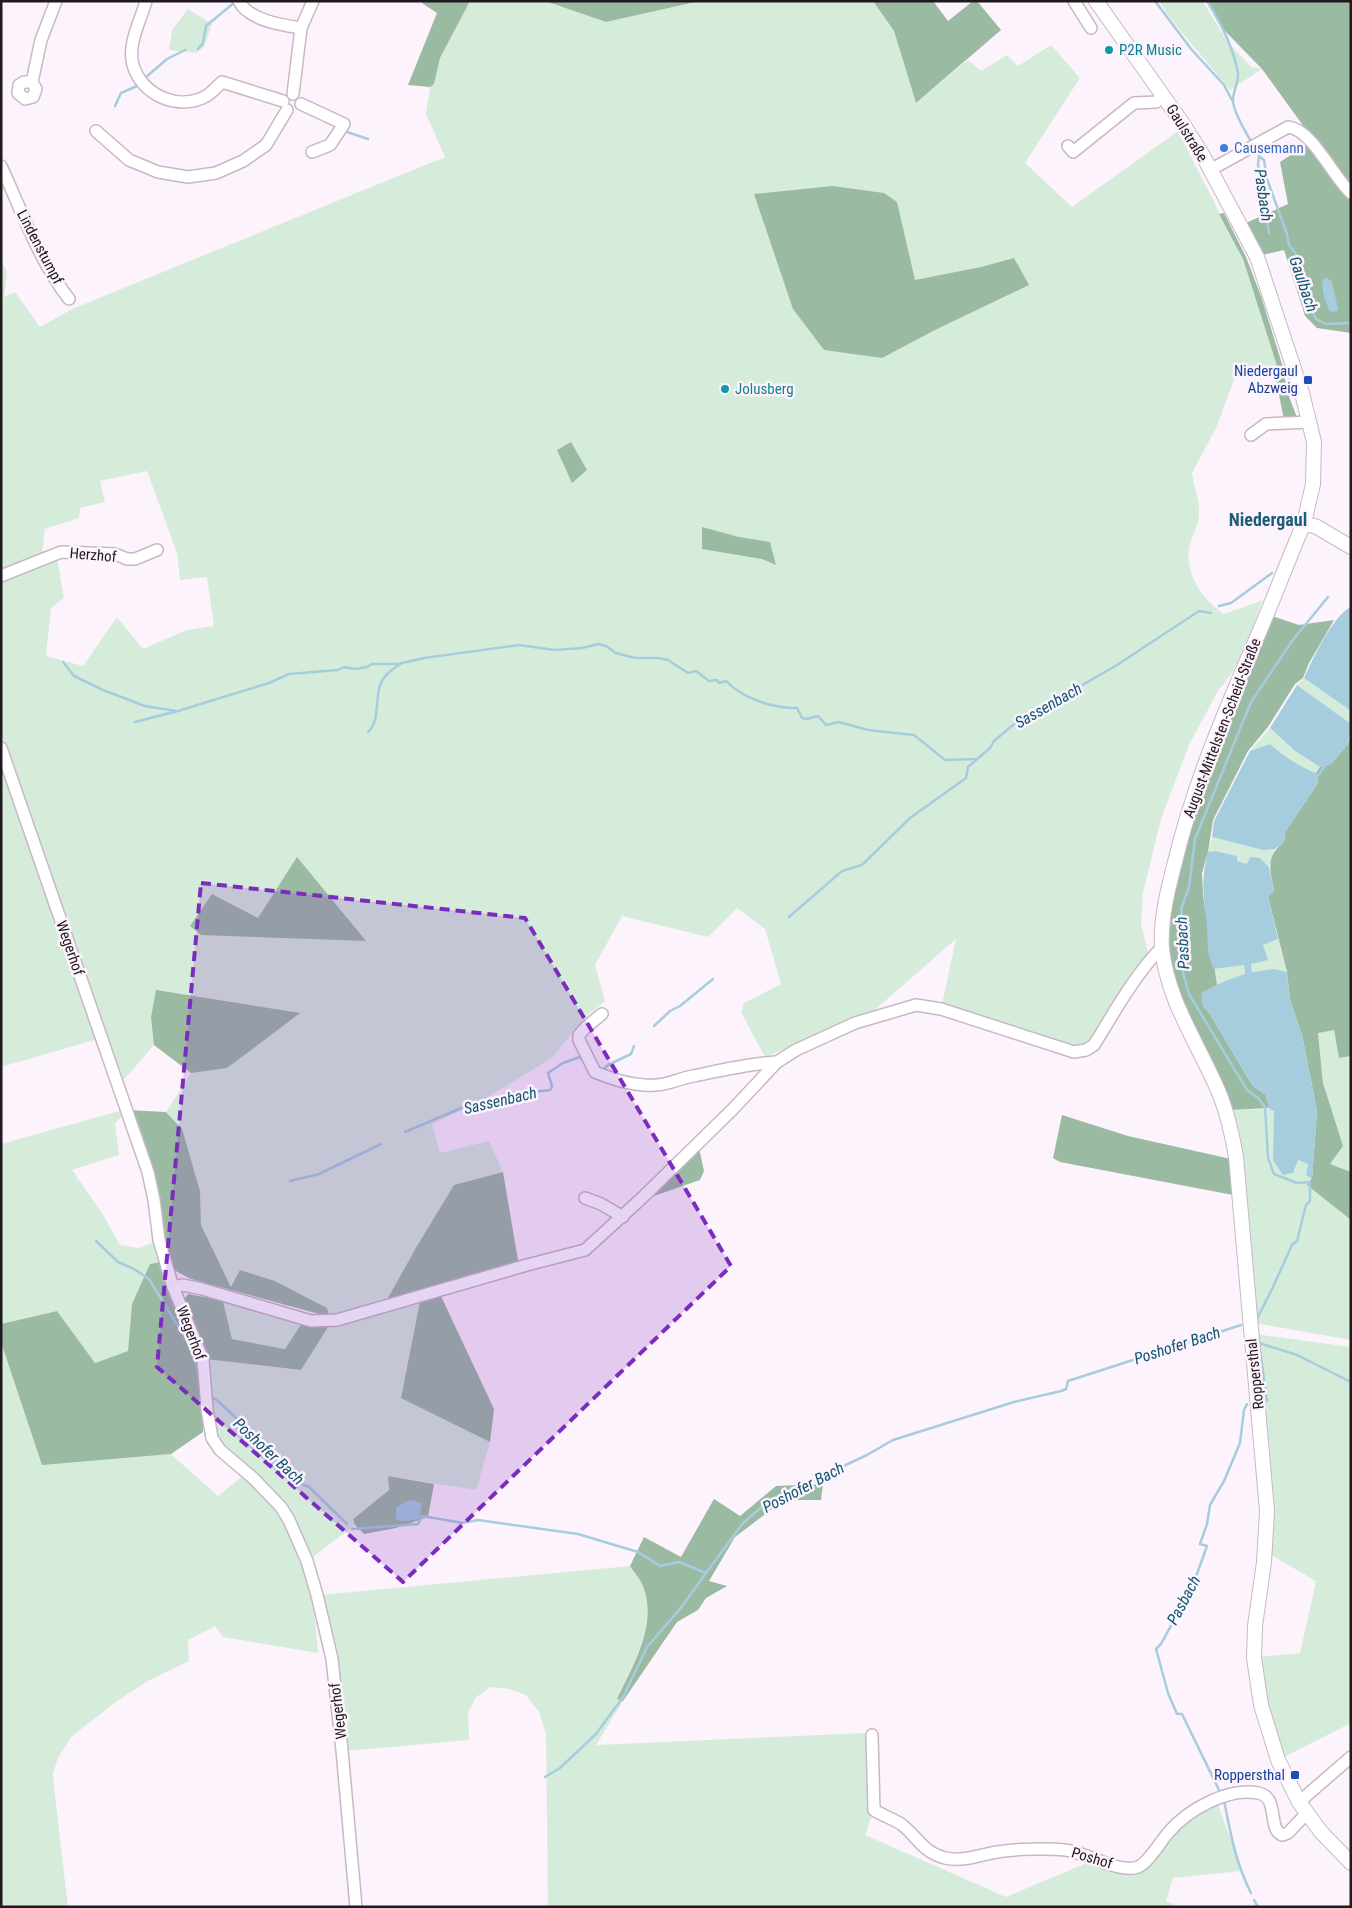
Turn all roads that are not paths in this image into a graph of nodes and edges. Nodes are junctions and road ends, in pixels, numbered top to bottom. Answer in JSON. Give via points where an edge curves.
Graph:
{"nodes":[{"id":1,"x":56,"y":1,"type":"edge"},
{"id":2,"x":146,"y":1,"type":"edge"},
{"id":3,"x":239,"y":1,"type":"edge"},
{"id":4,"x":313,"y":1,"type":"edge"},
{"id":5,"x":1074,"y":1,"type":"edge"},
{"id":6,"x":1096,"y":1,"type":"edge"},
{"id":7,"x":301,"y":28,"type":"junction"},
{"id":8,"x":1092,"y":28,"type":"dead end"},
{"id":9,"x":32,"y":82,"type":"dead end"},
{"id":10,"x":294,"y":94,"type":"junction"},
{"id":11,"x":1164,"y":96,"type":"junction"},
{"id":12,"x":301,"y":104,"type":"junction"},
{"id":13,"x":285,"y":106,"type":"junction"},
{"id":14,"x":96,"y":131,"type":"dead end"},
{"id":15,"x":1068,"y":146,"type":"dead end"},
{"id":16,"x":312,"y":152,"type":"dead end"},
{"id":17,"x":1,"y":166,"type":"edge"},
{"id":18,"x":1210,"y":170,"type":"junction"},
{"id":19,"x":1351,"y":193,"type":"edge"},
{"id":20,"x":69,"y":299,"type":"dead end"},
{"id":21,"x":1310,"y":422,"type":"junction"},
{"id":22,"x":1251,"y":435,"type":"dead end"},
{"id":23,"x":1304,"y":523,"type":"junction"},
{"id":24,"x":1351,"y":547,"type":"edge"},
{"id":25,"x":157,"y":550,"type":"dead end"},
{"id":26,"x":1,"y":576,"type":"edge"},
{"id":27,"x":1,"y":748,"type":"edge"},
{"id":28,"x":1162,"y":947,"type":"junction"},
{"id":29,"x":602,"y":1014,"type":"dead end"},
{"id":30,"x":777,"y":1062,"type":"junction"},
{"id":31,"x":585,"y":1198,"type":"dead end"},
{"id":32,"x":623,"y":1217,"type":"junction"},
{"id":33,"x":173,"y":1287,"type":"junction"},
{"id":34,"x":1250,"y":1327,"type":"joint"},
{"id":35,"x":872,"y":1735,"type":"dead end"},
{"id":36,"x":1351,"y":1757,"type":"edge"},
{"id":37,"x":1302,"y":1808,"type":"junction"},
{"id":38,"x":1351,"y":1863,"type":"edge"},
{"id":39,"x":356,"y":1907,"type":"edge"}],
"edges":[{"from":1,"to":9,"type":"street","via":[[41,40]]},
{"from":2,"to":13,"type":"street","via":[[133,43],[133,65],[143,84],[156,96],[187,101],[207,95],[222,82]]},
{"from":3,"to":7,"type":"street","via":[[242,7],[264,20]]},
{"from":4,"to":7,"type":"street"},
{"from":5,"to":8,"type":"street"},
{"from":6,"to":11,"type":"main road","name":"Gaulstraße"},
{"from":7,"to":10,"type":"street"},
{"from":10,"to":12,"type":"street"},
{"from":10,"to":13,"type":"street","via":[[286,96]]},
{"from":11,"to":15,"type":"street","name":"Gaulstraße","via":[[1156,102],[1134,103],[1074,152]]},
{"from":11,"to":18,"type":"main road","name":"Gaulstraße"},
{"from":12,"to":13,"type":"street","via":[[296,111]]},
{"from":12,"to":16,"type":"street","via":[[344,124],[330,145]]},
{"from":13,"to":14,"type":"street","via":[[266,145],[244,161],[216,173],[188,177],[158,172],[129,160]]},
{"from":17,"to":20,"type":"street","name":"Lindenstumpf","via":[[35,244]]},
{"from":18,"to":19,"type":"street","via":[[1288,126],[1309,140]]},
{"from":18,"to":21,"type":"main road","name":"August-Mittelsten-Scheid-Straße","via":[[1257,257]]},
{"from":21,"to":22,"type":"street","via":[[1266,424]]},
{"from":21,"to":23,"type":"main road","name":"August-Mittelsten-Scheid-Straße","via":[[1315,470]]},
{"from":23,"to":24,"type":"main road"},
{"from":23,"to":28,"type":"main road","name":"August-Mittelsten-Scheid-Straße","via":[[1212,745],[1182,830],[1166,899]]},
{"from":25,"to":26,"type":"street","name":"Herzhof","via":[[135,559],[115,554],[61,552]]},
{"from":27,"to":33,"type":"street","name":"Wegerhof","via":[[148,1172],[159,1240]]},
{"from":28,"to":30,"type":"street","via":[[1132,984],[1094,1045],[1086,1050],[1074,1052],[941,1009],[916,1005],[856,1023]]},
{"from":28,"to":34,"type":"main road","name":"August-Mittelsten-Scheid-Straße","via":[[1176,1000],[1218,1089],[1232,1134]]},
{"from":29,"to":30,"type":"street","via":[[586,1026],[579,1040],[595,1072],[607,1077],[658,1085],[690,1076]]},
{"from":30,"to":32,"type":"street"},
{"from":31,"to":32,"type":"street"},
{"from":32,"to":33,"type":"street","via":[[585,1250],[337,1320],[311,1321],[202,1289],[183,1285]]},
{"from":33,"to":39,"type":"street","name":"Wegerhof","via":[[203,1359],[214,1444],[281,1507],[307,1561],[315,1587],[332,1659]]},
{"from":34,"to":37,"type":"main road","name":"Roppersthal","via":[[1267,1511],[1255,1626],[1256,1680],[1266,1726],[1278,1760]]},
{"from":35,"to":37,"type":"street","name":"Poshof","via":[[874,1810],[900,1824],[923,1847],[946,1858],[1060,1850],[1125,1868],[1139,1866],[1180,1822],[1223,1796],[1256,1792],[1265,1796],[1271,1806],[1276,1831],[1282,1836],[1288,1833]]},
{"from":36,"to":37,"type":"street"},
{"from":37,"to":38,"type":"main road","name":"Roppersthal"}]}
